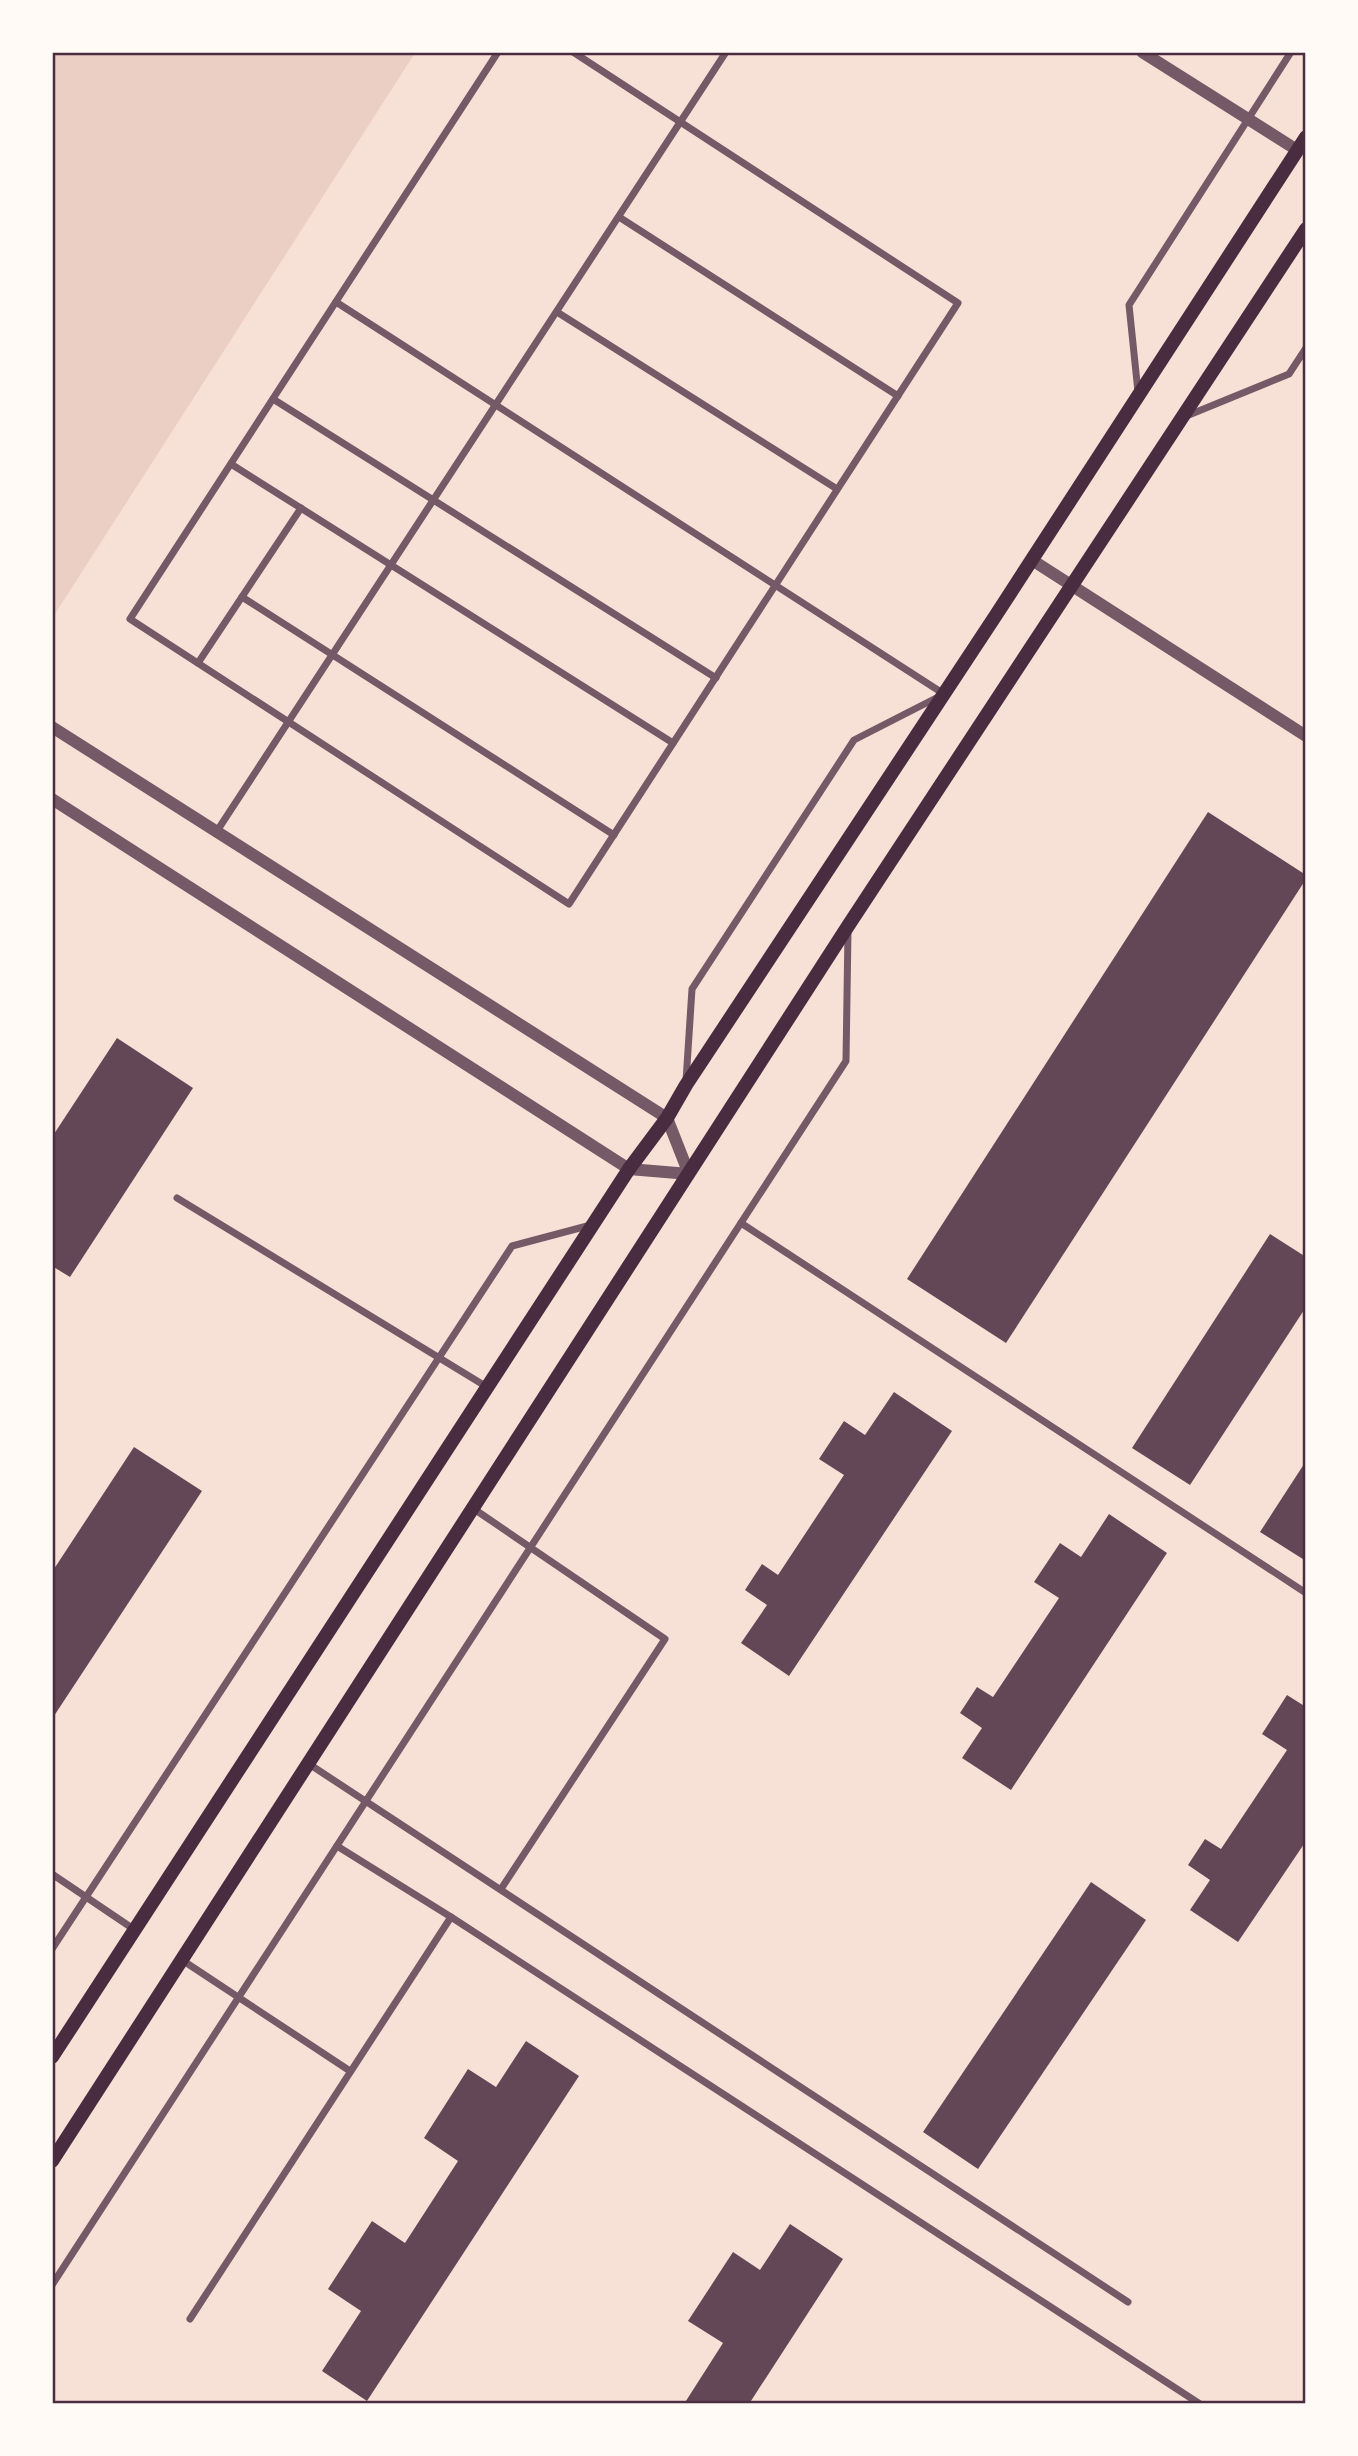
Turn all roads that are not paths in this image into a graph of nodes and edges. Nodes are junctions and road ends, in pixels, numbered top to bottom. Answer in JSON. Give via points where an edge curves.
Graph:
{"nodes":[{"id":1,"x":498,"y":52,"type":"edge"},
{"id":2,"x":573,"y":52,"type":"edge"},
{"id":3,"x":726,"y":52,"type":"edge"},
{"id":4,"x":1142,"y":52,"type":"edge"},
{"id":5,"x":1291,"y":52,"type":"edge"},
{"id":6,"x":1248,"y":120,"type":"junction"},
{"id":7,"x":681,"y":122,"type":"junction"},
{"id":8,"x":1306,"y":136,"type":"edge"},
{"id":9,"x":1297,"y":150,"type":"junction"},
{"id":10,"x":619,"y":217,"type":"junction"},
{"id":11,"x":1306,"y":229,"type":"edge"},
{"id":12,"x":336,"y":302,"type":"junction"},
{"id":13,"x":557,"y":312,"type":"junction"},
{"id":14,"x":1306,"y":348,"type":"edge"},
{"id":15,"x":1138,"y":395,"type":"junction"},
{"id":16,"x":898,"y":396,"type":"junction"},
{"id":17,"x":273,"y":399,"type":"junction"},
{"id":18,"x":496,"y":405,"type":"junction"},
{"id":19,"x":1183,"y":418,"type":"junction"},
{"id":20,"x":231,"y":464,"type":"junction"},
{"id":21,"x":837,"y":489,"type":"junction"},
{"id":22,"x":434,"y":500,"type":"junction"},
{"id":23,"x":301,"y":508,"type":"junction"},
{"id":24,"x":1032,"y":560,"type":"junction"},
{"id":25,"x":391,"y":565,"type":"junction"},
{"id":26,"x":775,"y":585,"type":"junction"},
{"id":27,"x":1073,"y":585,"type":"junction"},
{"id":28,"x":242,"y":597,"type":"junction"},
{"id":29,"x":332,"y":655,"type":"junction"},
{"id":30,"x":198,"y":663,"type":"junction"},
{"id":31,"x":716,"y":678,"type":"junction"},
{"id":32,"x":944,"y":694,"type":"junction"},
{"id":33,"x":288,"y":722,"type":"junction"},
{"id":34,"x":52,"y":727,"type":"edge"},
{"id":35,"x":1306,"y":736,"type":"edge"},
{"id":36,"x":673,"y":743,"type":"junction"},
{"id":37,"x":52,"y":799,"type":"edge"},
{"id":38,"x":217,"y":831,"type":"junction"},
{"id":39,"x":614,"y":835,"type":"junction"},
{"id":40,"x":848,"y":926,"type":"junction"},
{"id":41,"x":686,"y":1085,"type":"junction"},
{"id":42,"x":667,"y":1118,"type":"junction"},
{"id":43,"x":629,"y":1169,"type":"junction"},
{"id":44,"x":689,"y":1174,"type":"junction"},
{"id":45,"x":177,"y":1198,"type":"dead end"},
{"id":46,"x":595,"y":1223,"type":"junction"},
{"id":47,"x":741,"y":1223,"type":"junction"},
{"id":48,"x":439,"y":1358,"type":"junction"},
{"id":49,"x":487,"y":1387,"type":"junction"},
{"id":50,"x":474,"y":1509,"type":"junction"},
{"id":51,"x":531,"y":1548,"type":"junction"},
{"id":52,"x":1306,"y":1593,"type":"edge"},
{"id":53,"x":309,"y":1764,"type":"junction"},
{"id":54,"x":367,"y":1802,"type":"junction"},
{"id":55,"x":337,"y":1846,"type":"junction"},
{"id":56,"x":52,"y":1874,"type":"edge"},
{"id":57,"x":501,"y":1889,"type":"junction"},
{"id":58,"x":87,"y":1897,"type":"junction"},
{"id":59,"x":451,"y":1917,"type":"junction"},
{"id":60,"x":135,"y":1930,"type":"junction"},
{"id":61,"x":52,"y":1950,"type":"edge"},
{"id":62,"x":182,"y":1960,"type":"junction"},
{"id":63,"x":239,"y":1996,"type":"junction"},
{"id":64,"x":52,"y":2057,"type":"edge"},
{"id":65,"x":350,"y":2071,"type":"junction"},
{"id":66,"x":52,"y":2161,"type":"edge"},
{"id":67,"x":52,"y":2284,"type":"edge"},
{"id":68,"x":1128,"y":2302,"type":"dead end"},
{"id":69,"x":190,"y":2319,"type":"dead end"},
{"id":70,"x":1200,"y":2403,"type":"edge"}],
"edges":[{"from":1,"to":12,"type":"street"},
{"from":2,"to":7,"type":"street"},
{"from":3,"to":7,"type":"street"},
{"from":4,"to":6,"type":"street"},
{"from":5,"to":6,"type":"street"},
{"from":6,"to":9,"type":"street"},
{"from":6,"to":15,"type":"street","via":[[1129,305]]},
{"from":7,"to":10,"type":"street"},
{"from":7,"to":16,"type":"street","via":[[958,303]]},
{"from":8,"to":9,"type":"main road"},
{"from":9,"to":15,"type":"main road"},
{"from":10,"to":13,"type":"street"},
{"from":10,"to":16,"type":"street"},
{"from":11,"to":19,"type":"main road"},
{"from":12,"to":17,"type":"street"},
{"from":12,"to":18,"type":"street"},
{"from":13,"to":18,"type":"street"},
{"from":13,"to":21,"type":"street"},
{"from":14,"to":19,"type":"street","via":[[1289,374]]},
{"from":15,"to":24,"type":"main road"},
{"from":16,"to":21,"type":"street"},
{"from":17,"to":20,"type":"street"},
{"from":17,"to":22,"type":"street"},
{"from":18,"to":22,"type":"street"},
{"from":18,"to":26,"type":"street"},
{"from":19,"to":27,"type":"main road"},
{"from":20,"to":23,"type":"street"},
{"from":20,"to":30,"type":"street","via":[[130,619]]},
{"from":21,"to":26,"type":"street"},
{"from":22,"to":25,"type":"street"},
{"from":22,"to":31,"type":"street"},
{"from":23,"to":25,"type":"street"},
{"from":23,"to":28,"type":"street"},
{"from":24,"to":27,"type":"street"},
{"from":24,"to":32,"type":"main road"},
{"from":25,"to":29,"type":"street"},
{"from":25,"to":36,"type":"street"},
{"from":26,"to":31,"type":"street"},
{"from":26,"to":32,"type":"street"},
{"from":27,"to":35,"type":"street"},
{"from":27,"to":40,"type":"main road"},
{"from":28,"to":29,"type":"street"},
{"from":28,"to":30,"type":"street"},
{"from":29,"to":33,"type":"street"},
{"from":29,"to":39,"type":"street"},
{"from":30,"to":33,"type":"street"},
{"from":31,"to":36,"type":"street"},
{"from":32,"to":41,"type":"main road"},
{"from":32,"to":41,"type":"street","via":[[854,740],[692,989]]},
{"from":33,"to":38,"type":"street"},
{"from":33,"to":39,"type":"street","via":[[569,904]]},
{"from":34,"to":38,"type":"street"},
{"from":36,"to":39,"type":"street"},
{"from":37,"to":43,"type":"street"},
{"from":38,"to":42,"type":"street"},
{"from":40,"to":44,"type":"main road"},
{"from":40,"to":47,"type":"street","via":[[846,1061]]},
{"from":41,"to":42,"type":"main road"},
{"from":42,"to":43,"type":"main road"},
{"from":42,"to":44,"type":"street"},
{"from":43,"to":44,"type":"street"},
{"from":43,"to":46,"type":"main road"},
{"from":44,"to":50,"type":"main road"},
{"from":45,"to":48,"type":"street"},
{"from":46,"to":48,"type":"street","via":[[512,1246]]},
{"from":46,"to":49,"type":"main road"},
{"from":47,"to":51,"type":"street"},
{"from":47,"to":52,"type":"street"},
{"from":48,"to":49,"type":"street"},
{"from":48,"to":58,"type":"street"},
{"from":49,"to":60,"type":"main road"},
{"from":50,"to":51,"type":"street"},
{"from":50,"to":53,"type":"main road"},
{"from":51,"to":54,"type":"street"},
{"from":51,"to":57,"type":"street","via":[[666,1639]]},
{"from":53,"to":54,"type":"street"},
{"from":53,"to":62,"type":"main road"},
{"from":54,"to":55,"type":"street"},
{"from":54,"to":57,"type":"street"},
{"from":55,"to":59,"type":"street"},
{"from":55,"to":63,"type":"street"},
{"from":56,"to":58,"type":"street"},
{"from":57,"to":68,"type":"street"},
{"from":58,"to":60,"type":"street"},
{"from":58,"to":61,"type":"street"},
{"from":59,"to":65,"type":"street"},
{"from":59,"to":70,"type":"street"},
{"from":60,"to":64,"type":"main road"},
{"from":62,"to":63,"type":"street"},
{"from":62,"to":66,"type":"main road"},
{"from":63,"to":65,"type":"street"},
{"from":63,"to":67,"type":"street"},
{"from":65,"to":69,"type":"street"}]}
